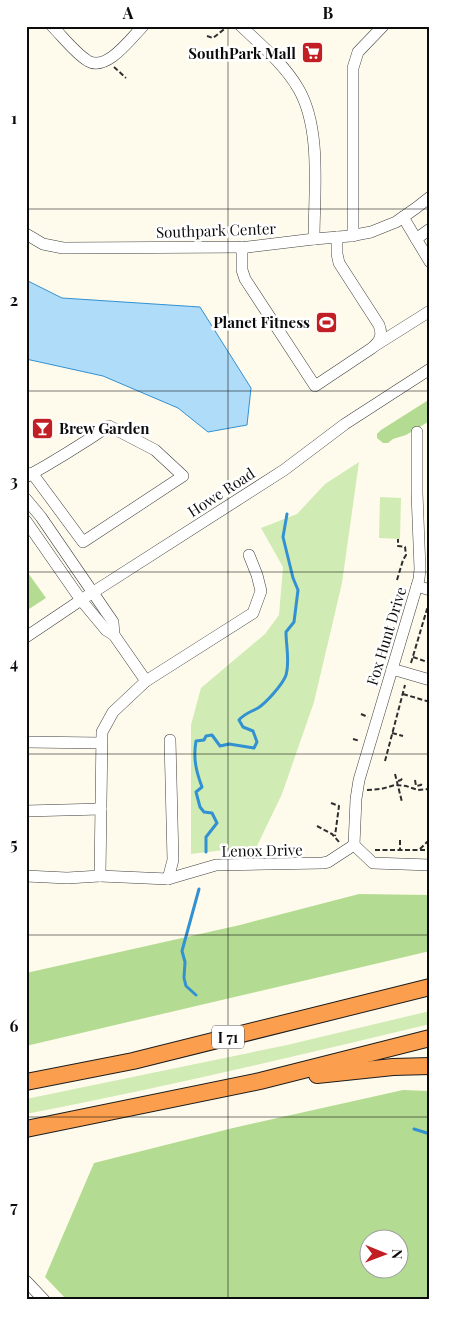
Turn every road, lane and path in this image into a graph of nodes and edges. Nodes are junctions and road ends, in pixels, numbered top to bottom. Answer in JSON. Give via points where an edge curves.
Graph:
{"nodes":[{"id":1,"x":52,"y":26,"type":"edge"},
{"id":2,"x":143,"y":26,"type":"edge"},
{"id":3,"x":241,"y":26,"type":"edge"},
{"id":4,"x":382,"y":26,"type":"edge"},
{"id":5,"x":227,"y":27,"type":"edge"},
{"id":6,"x":207,"y":36,"type":"dead end"},
{"id":7,"x":114,"y":67,"type":"dead end"},
{"id":8,"x":126,"y":78,"type":"dead end"},
{"id":9,"x":430,"y":196,"type":"edge"},
{"id":10,"x":403,"y":218,"type":"junction"},
{"id":11,"x":430,"y":230,"type":"edge"},
{"id":12,"x":26,"y":234,"type":"edge"},
{"id":13,"x":353,"y":236,"type":"junction"},
{"id":14,"x":337,"y":237,"type":"junction"},
{"id":15,"x":314,"y":238,"type":"junction"},
{"id":16,"x":416,"y":240,"type":"junction"},
{"id":17,"x":242,"y":247,"type":"junction"},
{"id":18,"x":430,"y":262,"type":"edge"},
{"id":19,"x":430,"y":311,"type":"edge"},
{"id":20,"x":374,"y":346,"type":"junction"},
{"id":21,"x":430,"y":369,"type":"edge"},
{"id":22,"x":417,"y":432,"type":"dead end"},
{"id":23,"x":29,"y":475,"type":"edge"},
{"id":24,"x":26,"y":499,"type":"edge"},
{"id":25,"x":418,"y":506,"type":"junction"},
{"id":26,"x":430,"y":506,"type":"edge"},
{"id":27,"x":26,"y":520,"type":"edge"},
{"id":28,"x":398,"y":539,"type":"dead end"},
{"id":29,"x":249,"y":555,"type":"dead end"},
{"id":30,"x":397,"y":580,"type":"dead end"},
{"id":31,"x":417,"y":586,"type":"junction"},
{"id":32,"x":430,"y":590,"type":"edge"},
{"id":33,"x":92,"y":593,"type":"junction"},
{"id":34,"x":81,"y":600,"type":"junction"},
{"id":35,"x":114,"y":635,"type":"junction"},
{"id":36,"x":26,"y":637,"type":"edge"},
{"id":37,"x":413,"y":657,"type":"dead end"},
{"id":38,"x":430,"y":664,"type":"edge"},
{"id":39,"x":392,"y":669,"type":"junction"},
{"id":40,"x":430,"y":680,"type":"edge"},
{"id":41,"x":146,"y":681,"type":"junction"},
{"id":42,"x":403,"y":694,"type":"dead end"},
{"id":43,"x":418,"y":698,"type":"junction"},
{"id":44,"x":425,"y":700,"type":"junction"},
{"id":45,"x":416,"y":702,"type":"dead end"},
{"id":46,"x":430,"y":702,"type":"edge"},
{"id":47,"x":423,"y":704,"type":"dead end"},
{"id":48,"x":392,"y":733,"type":"dead end"},
{"id":49,"x":402,"y":736,"type":"dead end"},
{"id":50,"x":170,"y":740,"type":"dead end"},
{"id":51,"x":26,"y":742,"type":"edge"},
{"id":52,"x":101,"y":743,"type":"junction"},
{"id":53,"x":395,"y":774,"type":"dead end"},
{"id":54,"x":403,"y":777,"type":"dead end"},
{"id":55,"x":415,"y":780,"type":"dead end"},
{"id":56,"x":398,"y":781,"type":"junction"},
{"id":57,"x":422,"y":782,"type":"dead end"},
{"id":58,"x":398,"y":785,"type":"junction"},
{"id":59,"x":417,"y":786,"type":"junction"},
{"id":60,"x":358,"y":789,"type":"junction"},
{"id":61,"x":430,"y":789,"type":"edge"},
{"id":62,"x":416,"y":790,"type":"junction"},
{"id":63,"x":402,"y":802,"type":"dead end"},
{"id":64,"x":332,"y":803,"type":"dead end"},
{"id":65,"x":101,"y":809,"type":"junction"},
{"id":66,"x":26,"y":811,"type":"edge"},
{"id":67,"x":317,"y":826,"type":"dead end"},
{"id":68,"x":334,"y":836,"type":"junction"},
{"id":69,"x":400,"y":840,"type":"dead end"},
{"id":70,"x":430,"y":842,"type":"edge"},
{"id":71,"x":340,"y":843,"type":"dead end"},
{"id":72,"x":356,"y":847,"type":"junction"},
{"id":73,"x":400,"y":850,"type":"junction"},
{"id":74,"x":419,"y":850,"type":"junction"},
{"id":75,"x":430,"y":850,"type":"edge"},
{"id":76,"x":430,"y":865,"type":"edge"},
{"id":77,"x":26,"y":876,"type":"edge"},
{"id":78,"x":100,"y":876,"type":"junction"},
{"id":79,"x":168,"y":879,"type":"junction"},
{"id":80,"x":430,"y":978,"type":"edge"},
{"id":81,"x":430,"y":988,"type":"edge"},
{"id":82,"x":326,"y":1012,"type":"junction"},
{"id":83,"x":430,"y":1038,"type":"edge"},
{"id":84,"x":430,"y":1066,"type":"edge"},
{"id":85,"x":260,"y":1081,"type":"junction"},
{"id":86,"x":26,"y":1082,"type":"edge"},
{"id":87,"x":26,"y":1128,"type":"edge"},
{"id":88,"x":26,"y":1281,"type":"edge"},
{"id":89,"x":44,"y":1300,"type":"edge"}],
"edges":[{"from":1,"to":2,"type":"street","via":[[87,60],[98,64],[110,59]]},
{"from":3,"to":15,"type":"street","via":[[292,78],[309,112],[314,149]]},
{"from":4,"to":13,"type":"street","via":[[358,52],[354,64]]},
{"from":5,"to":6,"type":"path","via":[[213,38]]},
{"from":7,"to":8,"type":"path"},
{"from":9,"to":10,"type":"street","name":"Southpark Center"},
{"from":10,"to":13,"type":"street","name":"Southpark Center","via":[[380,229]]},
{"from":10,"to":16,"type":"street"},
{"from":11,"to":16,"type":"street"},
{"from":12,"to":17,"type":"street","name":"Southpark Center","via":[[43,244],[63,248]]},
{"from":13,"to":14,"type":"street","name":"Southpark Center"},
{"from":14,"to":15,"type":"street","name":"Southpark Center"},
{"from":14,"to":20,"type":"street","via":[[339,263],[381,330],[380,340]]},
{"from":15,"to":17,"type":"street","name":"Southpark Center"},
{"from":16,"to":18,"type":"street"},
{"from":17,"to":20,"type":"street","via":[[245,279],[315,386]]},
{"from":19,"to":20,"type":"street"},
{"from":21,"to":33,"type":"street","name":"Howe Road","via":[[345,424],[284,470]]},
{"from":22,"to":25,"type":"street","name":"Fox Hunt Drive"},
{"from":23,"to":23,"type":"street","via":[[109,426],[155,450],[183,476],[83,542]]},
{"from":24,"to":33,"type":"street"},
{"from":25,"to":26,"type":"street"},
{"from":25,"to":31,"type":"street","name":"Fox Hunt Drive","via":[[420,569]]},
{"from":27,"to":34,"type":"street"},
{"from":28,"to":30,"type":"path","via":[[398,546],[405,547],[407,552]]},
{"from":29,"to":41,"type":"street","via":[[261,591],[253,613]]},
{"from":31,"to":32,"type":"street"},
{"from":31,"to":39,"type":"street","name":"Fox Hunt Drive"},
{"from":33,"to":34,"type":"street","name":"Howe Road"},
{"from":33,"to":35,"type":"street","via":[[114,622]]},
{"from":34,"to":35,"type":"street"},
{"from":34,"to":36,"type":"street","name":"Howe Road"},
{"from":35,"to":41,"type":"street"},
{"from":37,"to":38,"type":"path"},
{"from":39,"to":40,"type":"street"},
{"from":39,"to":60,"type":"street","name":"Fox Hunt Drive"},
{"from":41,"to":52,"type":"street","via":[[113,712],[102,732]]},
{"from":42,"to":43,"type":"path"},
{"from":43,"to":44,"type":"path"},
{"from":43,"to":45,"type":"path"},
{"from":44,"to":46,"type":"path"},
{"from":44,"to":47,"type":"path"},
{"from":48,"to":49,"type":"path"},
{"from":50,"to":79,"type":"street","via":[[173,860]]},
{"from":51,"to":52,"type":"street"},
{"from":52,"to":65,"type":"street"},
{"from":53,"to":56,"type":"path"},
{"from":54,"to":56,"type":"path"},
{"from":55,"to":59,"type":"path"},
{"from":56,"to":58,"type":"path"},
{"from":57,"to":59,"type":"path"},
{"from":58,"to":60,"type":"path","via":[[377,790]]},
{"from":58,"to":62,"type":"path"},
{"from":58,"to":63,"type":"path"},
{"from":59,"to":62,"type":"path"},
{"from":60,"to":72,"type":"street","name":"Fox Hunt Drive"},
{"from":61,"to":62,"type":"path"},
{"from":64,"to":68,"type":"path","via":[[339,806]]},
{"from":65,"to":66,"type":"street"},
{"from":65,"to":78,"type":"street"},
{"from":67,"to":68,"type":"path"},
{"from":68,"to":71,"type":"path"},
{"from":69,"to":73,"type":"path"},
{"from":70,"to":74,"type":"path"},
{"from":72,"to":73,"type":"path"},
{"from":72,"to":76,"type":"street","via":[[373,863]]},
{"from":72,"to":79,"type":"street","name":"Lenox Drive","via":[[323,863],[216,865]]},
{"from":73,"to":74,"type":"path"},
{"from":74,"to":75,"type":"path"},
{"from":77,"to":78,"type":"street","name":"Lenox Drive"},
{"from":78,"to":79,"type":"street","name":"Lenox Drive"},
{"from":80,"to":82,"type":"highway"},
{"from":81,"to":82,"type":"highway","number":"I 71"},
{"from":82,"to":86,"type":"highway","number":"I 71","via":[[134,1061]]},
{"from":83,"to":85,"type":"highway"},
{"from":84,"to":85,"type":"highway"},
{"from":85,"to":87,"type":"highway"},
{"from":88,"to":89,"type":"street"}]}
